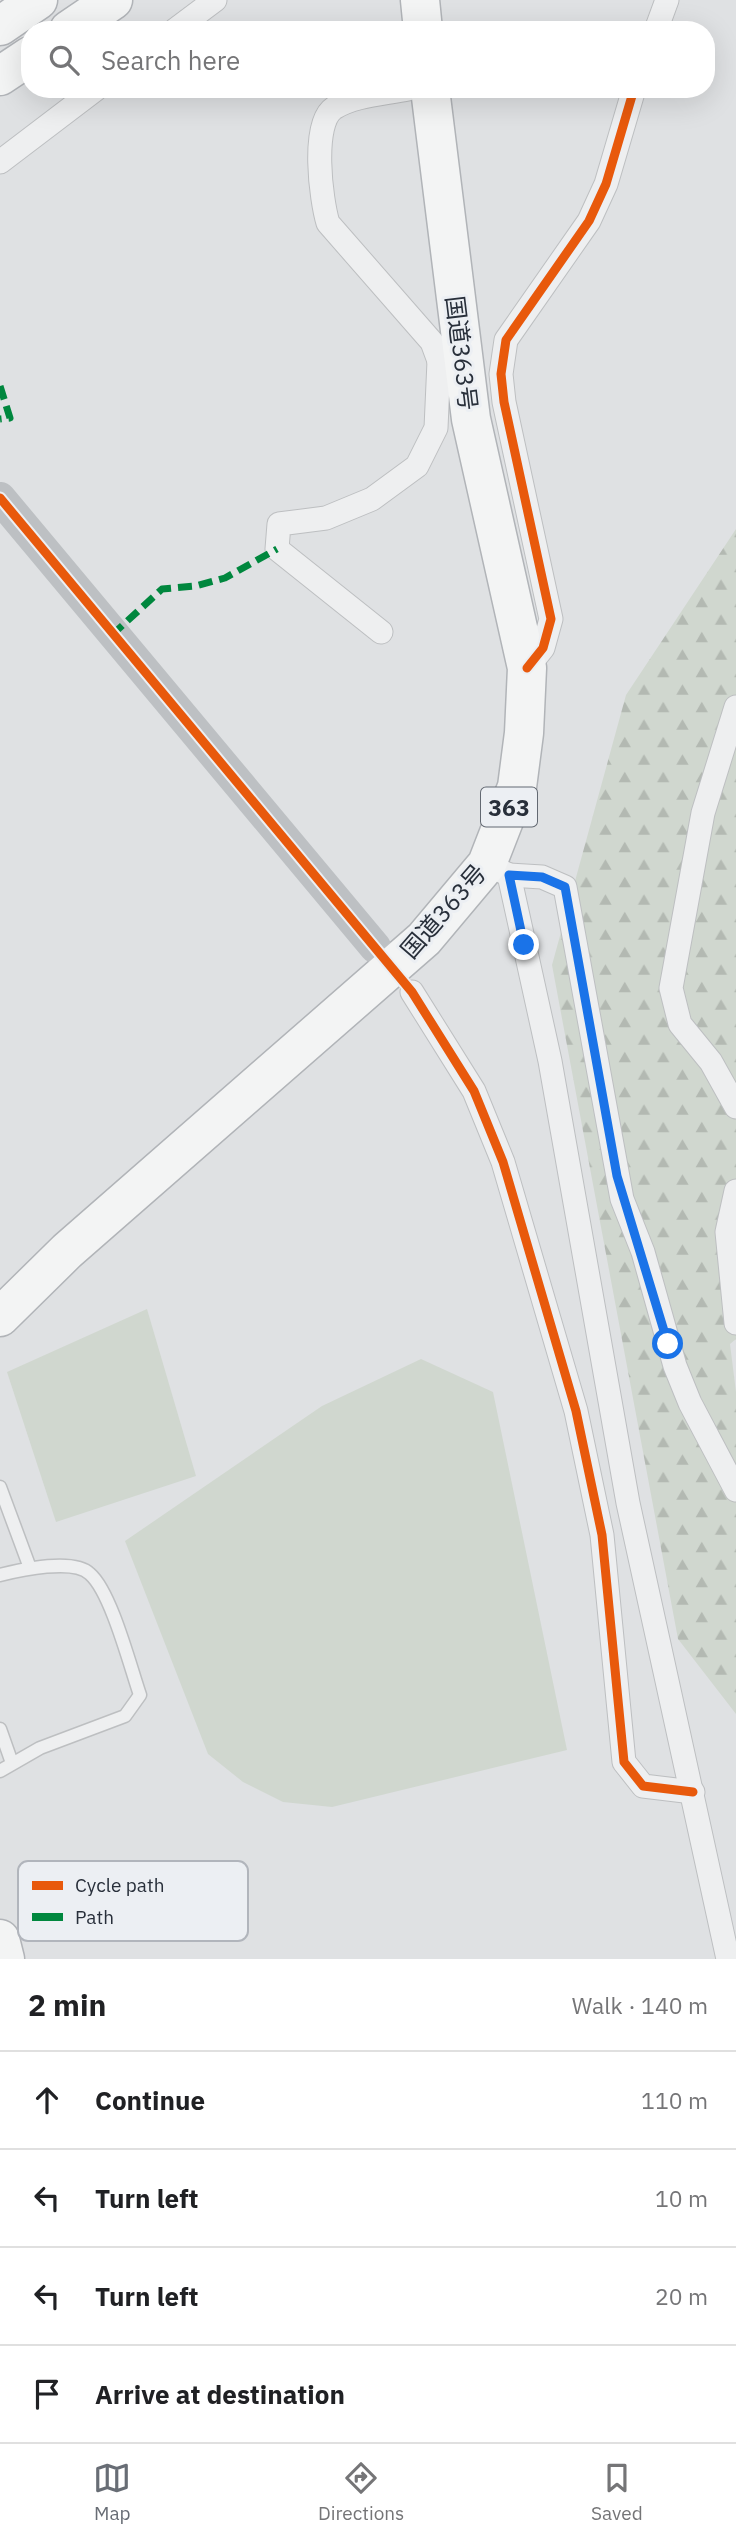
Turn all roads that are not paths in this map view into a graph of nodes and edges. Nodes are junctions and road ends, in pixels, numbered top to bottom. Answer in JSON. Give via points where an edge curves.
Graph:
{"nodes":[{"id":1,"x":38,"y":0,"type":"edge"},
{"id":2,"x":113,"y":0,"type":"edge"},
{"id":3,"x":215,"y":0,"type":"edge"},
{"id":4,"x":420,"y":0,"type":"edge"},
{"id":5,"x":667,"y":0,"type":"edge"},
{"id":6,"x":82,"y":21,"type":"edge"},
{"id":7,"x":187,"y":21,"type":"edge"},
{"id":8,"x":422,"y":21,"type":"edge"},
{"id":9,"x":659,"y":21,"type":"edge"},
{"id":10,"x":0,"y":26,"type":"edge"},
{"id":11,"x":21,"y":62,"type":"edge"},
{"id":12,"x":0,"y":76,"type":"edge"},
{"id":13,"x":84,"y":98,"type":"edge"},
{"id":14,"x":362,"y":98,"type":"edge"},
{"id":15,"x":431,"y":98,"type":"edge"},
{"id":16,"x":632,"y":98,"type":"edge"},
{"id":17,"x":0,"y":162,"type":"edge"},
{"id":18,"x":451,"y":360,"type":"junction"},
{"id":19,"x":0,"y":498,"type":"edge"},
{"id":20,"x":381,"y":632,"type":"dead end"},
{"id":21,"x":527,"y":668,"type":"junction"},
{"id":22,"x":736,"y":707,"type":"edge"},
{"id":23,"x":498,"y":870,"type":"junction"},
{"id":24,"x":375,"y":947,"type":"dead end"},
{"id":25,"x":412,"y":992,"type":"dead end"},
{"id":26,"x":736,"y":1107,"type":"edge"},
{"id":27,"x":736,"y":1191,"type":"edge"},
{"id":28,"x":0,"y":1317,"type":"edge"},
{"id":29,"x":736,"y":1323,"type":"edge"},
{"id":30,"x":0,"y":1487,"type":"edge"},
{"id":31,"x":736,"y":1490,"type":"edge"},
{"id":32,"x":30,"y":1568,"type":"junction"},
{"id":33,"x":0,"y":1575,"type":"edge"},
{"id":34,"x":0,"y":1729,"type":"edge"},
{"id":35,"x":12,"y":1763,"type":"junction"},
{"id":36,"x":0,"y":1771,"type":"edge"},
{"id":37,"x":693,"y":1792,"type":"junction"},
{"id":38,"x":0,"y":1939,"type":"edge"},
{"id":39,"x":5,"y":1959,"type":"edge"},
{"id":40,"x":728,"y":1959,"type":"edge"}],
"edges":[{"from":1,"to":10,"type":"highway"},
{"from":2,"to":6,"type":"highway"},
{"from":3,"to":7,"type":"street"},
{"from":4,"to":8,"type":"highway"},
{"from":5,"to":9,"type":"street"},
{"from":11,"to":12,"type":"highway"},
{"from":13,"to":17,"type":"street"},
{"from":14,"to":18,"type":"street","via":[[331,110],[321,131],[321,201],[328,223]]},
{"from":15,"to":18,"type":"highway","name":"国道363号","number":"363"},
{"from":16,"to":21,"type":"street","via":[[606,184],[589,221],[506,340],[501,374],[504,402],[551,619],[543,648]]},
{"from":18,"to":20,"type":"street","via":[[436,428],[417,466],[372,499],[326,518],[279,524],[277,549]]},
{"from":18,"to":21,"type":"highway","name":"国道363号","number":"363","via":[[471,419]]},
{"from":19,"to":24,"type":"street"},
{"from":21,"to":23,"type":"highway","name":"国道363号","number":"363","via":[[517,787]]},
{"from":22,"to":26,"type":"street","via":[[703,813],[671,988],[680,1024],[711,1062]]},
{"from":23,"to":28,"type":"highway","name":"国道363号","number":"363","via":[[67,1251]]},
{"from":23,"to":31,"type":"street","via":[[542,877],[565,887],[622,1199],[643,1252],[675,1366]]},
{"from":23,"to":37,"type":"street","via":[[550,1061],[628,1503]]},
{"from":25,"to":37,"type":"street","via":[[474,1091],[503,1162],[576,1411],[602,1535],[624,1762],[643,1786]]},
{"from":27,"to":29,"type":"street","via":[[727,1232]]},
{"from":30,"to":32,"type":"lane"},
{"from":32,"to":33,"type":"lane"},
{"from":32,"to":35,"type":"lane","via":[[74,1567],[90,1573],[108,1603],[139,1695],[125,1716]]},
{"from":34,"to":35,"type":"lane"},
{"from":35,"to":36,"type":"lane"},
{"from":37,"to":40,"type":"street"},
{"from":38,"to":39,"type":"highway"}]}
